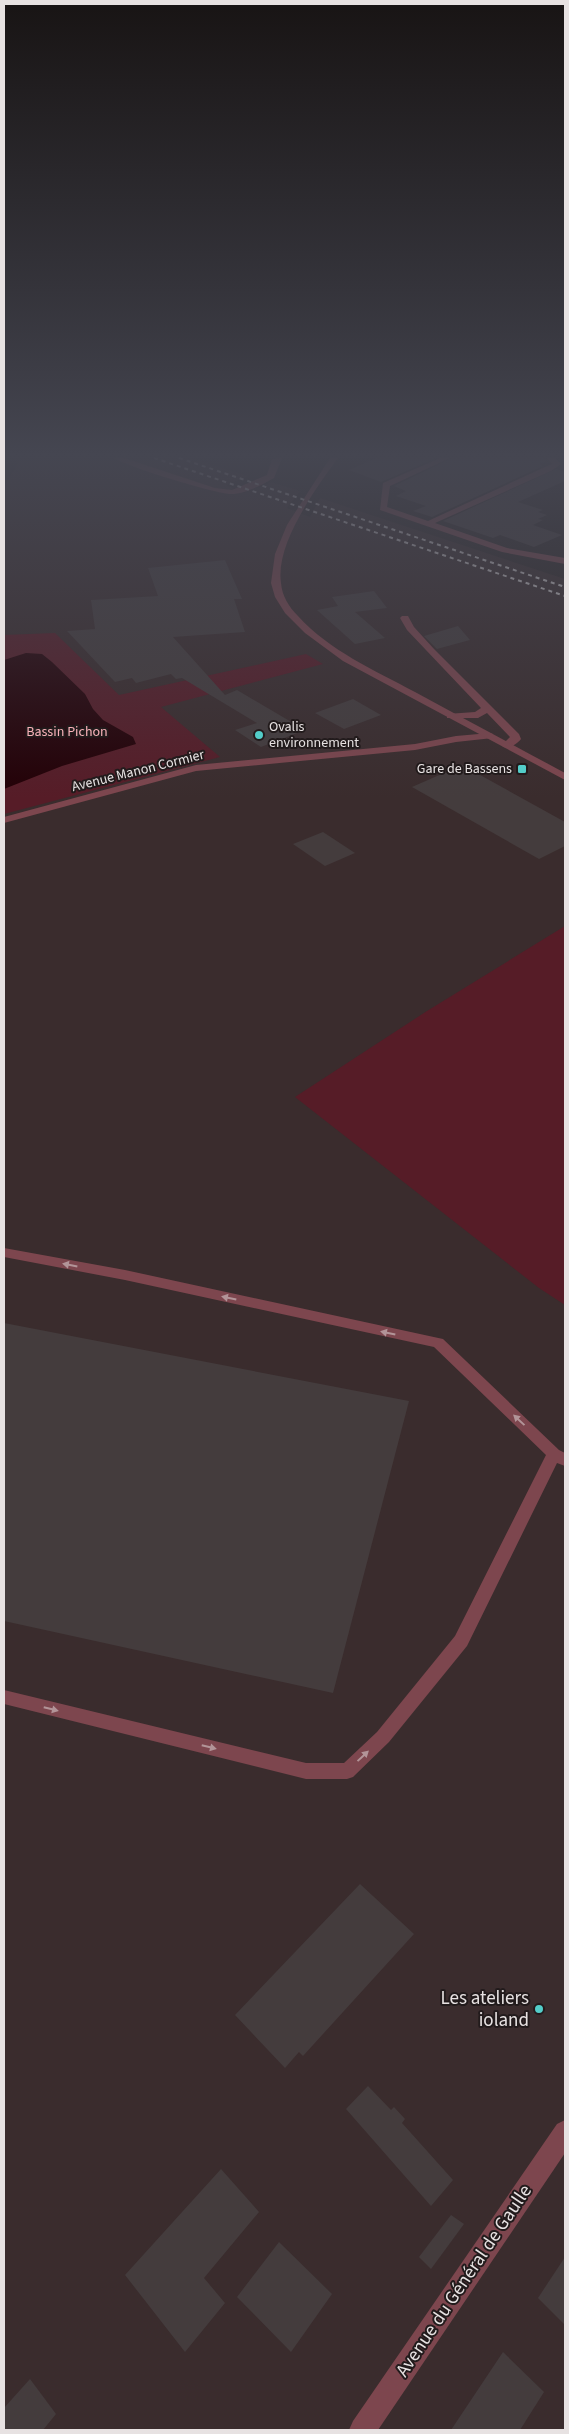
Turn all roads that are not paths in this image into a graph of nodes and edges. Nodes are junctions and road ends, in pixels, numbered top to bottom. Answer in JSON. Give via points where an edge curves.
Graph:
{"nodes":[{"id":1,"x":277,"y":572,"type":"edge"},
{"id":2,"x":405,"y":618,"type":"dead end"},
{"id":3,"x":487,"y":708,"type":"junction"},
{"id":4,"x":451,"y":716,"type":"junction"},
{"id":5,"x":490,"y":736,"type":"junction"},
{"id":6,"x":507,"y":745,"type":"junction"},
{"id":7,"x":565,"y":777,"type":"edge"},
{"id":8,"x":4,"y":820,"type":"edge"},
{"id":9,"x":4,"y":1252,"type":"edge"},
{"id":10,"x":560,"y":1457,"type":"edge"},
{"id":11,"x":4,"y":1697,"type":"edge"},
{"id":12,"x":565,"y":2132,"type":"edge"},
{"id":13,"x":362,"y":2430,"type":"edge"}],
"edges":[{"from":1,"to":4,"type":"street","via":[[281,599],[302,625],[346,659]]},
{"from":2,"to":3,"type":"street","via":[[421,640]]},
{"from":3,"to":4,"type":"street","via":[[478,715]]},
{"from":3,"to":6,"type":"street","via":[[515,736],[516,739]]},
{"from":4,"to":5,"type":"street"},
{"from":5,"to":6,"type":"street"},
{"from":5,"to":8,"type":"lane","name":"Avenue Manon Cormier","via":[[415,747],[196,768]]},
{"from":6,"to":7,"type":"street"},
{"from":10,"to":9,"type":"lane","one_way":true,"via":[[438,1343]]},
{"from":11,"to":10,"type":"lane","one_way":true,"via":[[306,1771],[347,1771],[383,1737],[461,1641]]},
{"from":12,"to":13,"type":"street","name":"Avenue du Général de Gaulle"}]}
